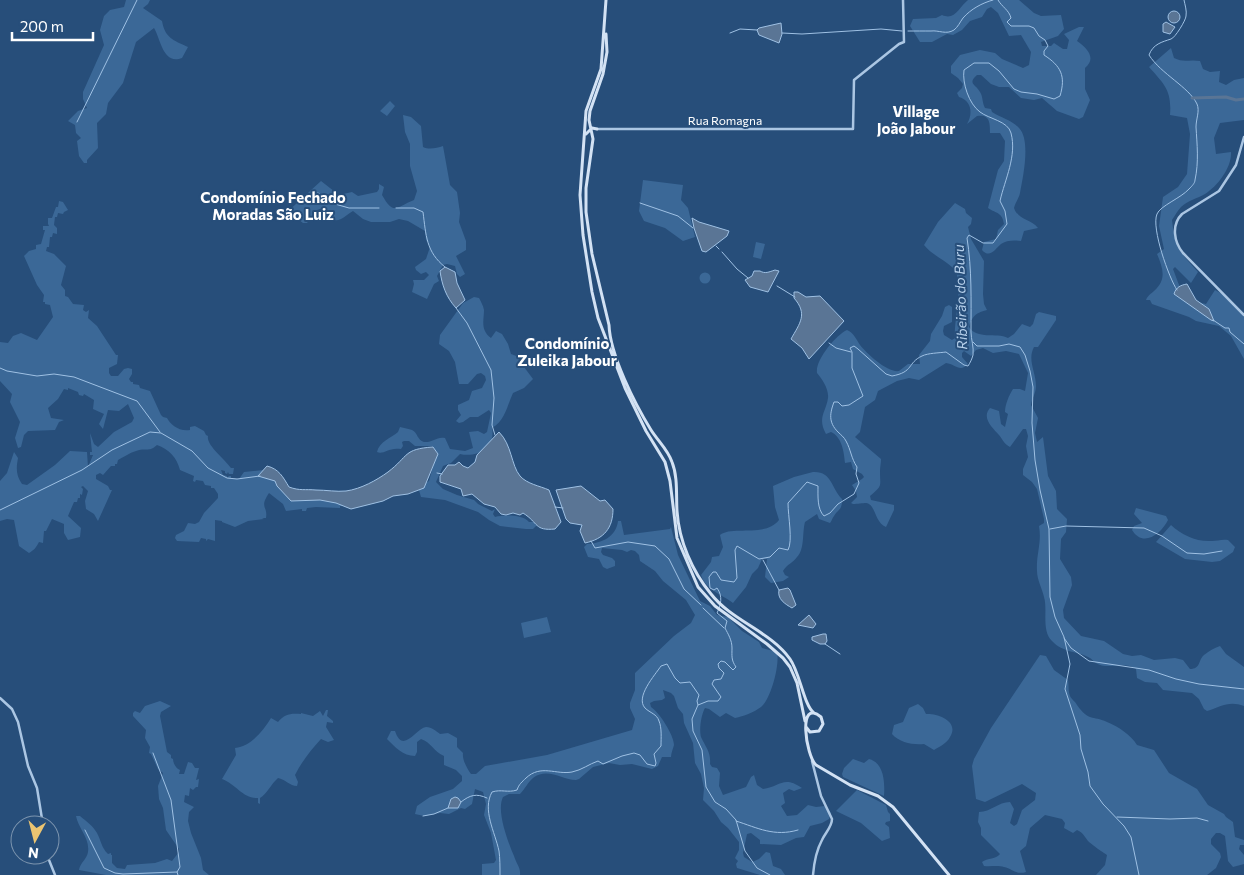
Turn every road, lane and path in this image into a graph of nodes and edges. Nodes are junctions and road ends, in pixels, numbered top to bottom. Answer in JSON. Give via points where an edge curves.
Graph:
{"nodes":[{"id":1,"x":607,"y":0,"type":"edge"},
{"id":2,"x":903,"y":0,"type":"edge"},
{"id":3,"x":590,"y":123,"type":"junction"},
{"id":4,"x":592,"y":128,"type":"junction"},
{"id":5,"x":597,"y":128,"type":"junction"},
{"id":6,"x":586,"y":134,"type":"junction"},
{"id":7,"x":1244,"y":137,"type":"edge"},
{"id":8,"x":585,"y":139,"type":"junction"},
{"id":9,"x":593,"y":140,"type":"junction"},
{"id":10,"x":583,"y":163,"type":"junction"},
{"id":11,"x":588,"y":170,"type":"junction"},
{"id":12,"x":589,"y":276,"type":"junction"},
{"id":13,"x":602,"y":298,"type":"junction"},
{"id":14,"x":595,"y":300,"type":"junction"},
{"id":15,"x":605,"y":310,"type":"junction"},
{"id":16,"x":1244,"y":315,"type":"edge"},
{"id":17,"x":609,"y":325,"type":"junction"},
{"id":18,"x":603,"y":333,"type":"junction"},
{"id":19,"x":0,"y":698,"type":"edge"},
{"id":20,"x":814,"y":713,"type":"junction"},
{"id":21,"x":805,"y":721,"type":"junction"},
{"id":22,"x":806,"y":727,"type":"junction"},
{"id":23,"x":815,"y":732,"type":"junction"},
{"id":24,"x":807,"y":742,"type":"junction"},
{"id":25,"x":812,"y":761,"type":"junction"},
{"id":26,"x":41,"y":815,"type":"edge"},
{"id":27,"x":813,"y":875,"type":"edge"},
{"id":28,"x":949,"y":875,"type":"edge"}],
"edges":[{"from":1,"to":3,"type":"main road","via":[[605,61],[590,111]]},
{"from":1,"to":6,"type":"main road","via":[[602,60],[586,111]]},
{"from":2,"to":5,"type":"street","name":"Rua Romagna","via":[[904,42],[854,80],[853,129]]},
{"from":3,"to":4,"type":"main road"},
{"from":3,"to":5,"type":"main road"},
{"from":4,"to":5,"type":"main road"},
{"from":4,"to":6,"type":"main road"},
{"from":4,"to":9,"type":"main road"},
{"from":5,"to":9,"type":"main road"},
{"from":6,"to":8,"type":"main road"},
{"from":7,"to":16,"type":"street","via":[[1236,165],[1219,191],[1180,215],[1175,229],[1183,253]]},
{"from":8,"to":9,"type":"main road","via":[[589,145]]},
{"from":8,"to":10,"type":"main road"},
{"from":9,"to":11,"type":"main road"},
{"from":10,"to":11,"type":"main road","via":[[588,159]]},
{"from":10,"to":12,"type":"main road","via":[[581,223]]},
{"from":11,"to":13,"type":"main road","via":[[587,229]]},
{"from":12,"to":13,"type":"main road","via":[[595,275]]},
{"from":12,"to":14,"type":"main road"},
{"from":13,"to":15,"type":"main road"},
{"from":14,"to":15,"type":"main road","via":[[600,313]]},
{"from":14,"to":18,"type":"main road"},
{"from":15,"to":17,"type":"main road"},
{"from":17,"to":18,"type":"main road"},
{"from":17,"to":20,"type":"main road","via":[[611,341],[628,385],[652,432],[673,463],[679,529],[695,572],[712,596],[785,653],[798,671],[807,706]]},
{"from":18,"to":21,"type":"main road","via":[[628,396],[665,462],[675,529],[698,587],[719,609],[783,658],[797,683]]},
{"from":19,"to":26,"type":"street","via":[[12,709],[18,722]]},
{"from":20,"to":21,"type":"main road","via":[[809,714]]},
{"from":20,"to":23,"type":"main road","via":[[823,722],[821,729]]},
{"from":21,"to":22,"type":"main road"},
{"from":22,"to":23,"type":"main road"},
{"from":22,"to":24,"type":"main road"},
{"from":23,"to":24,"type":"main road"},
{"from":24,"to":25,"type":"main road"},
{"from":25,"to":27,"type":"street","via":[[821,796],[832,819],[816,854]]},
{"from":25,"to":28,"type":"main road","via":[[893,807]]}]}
